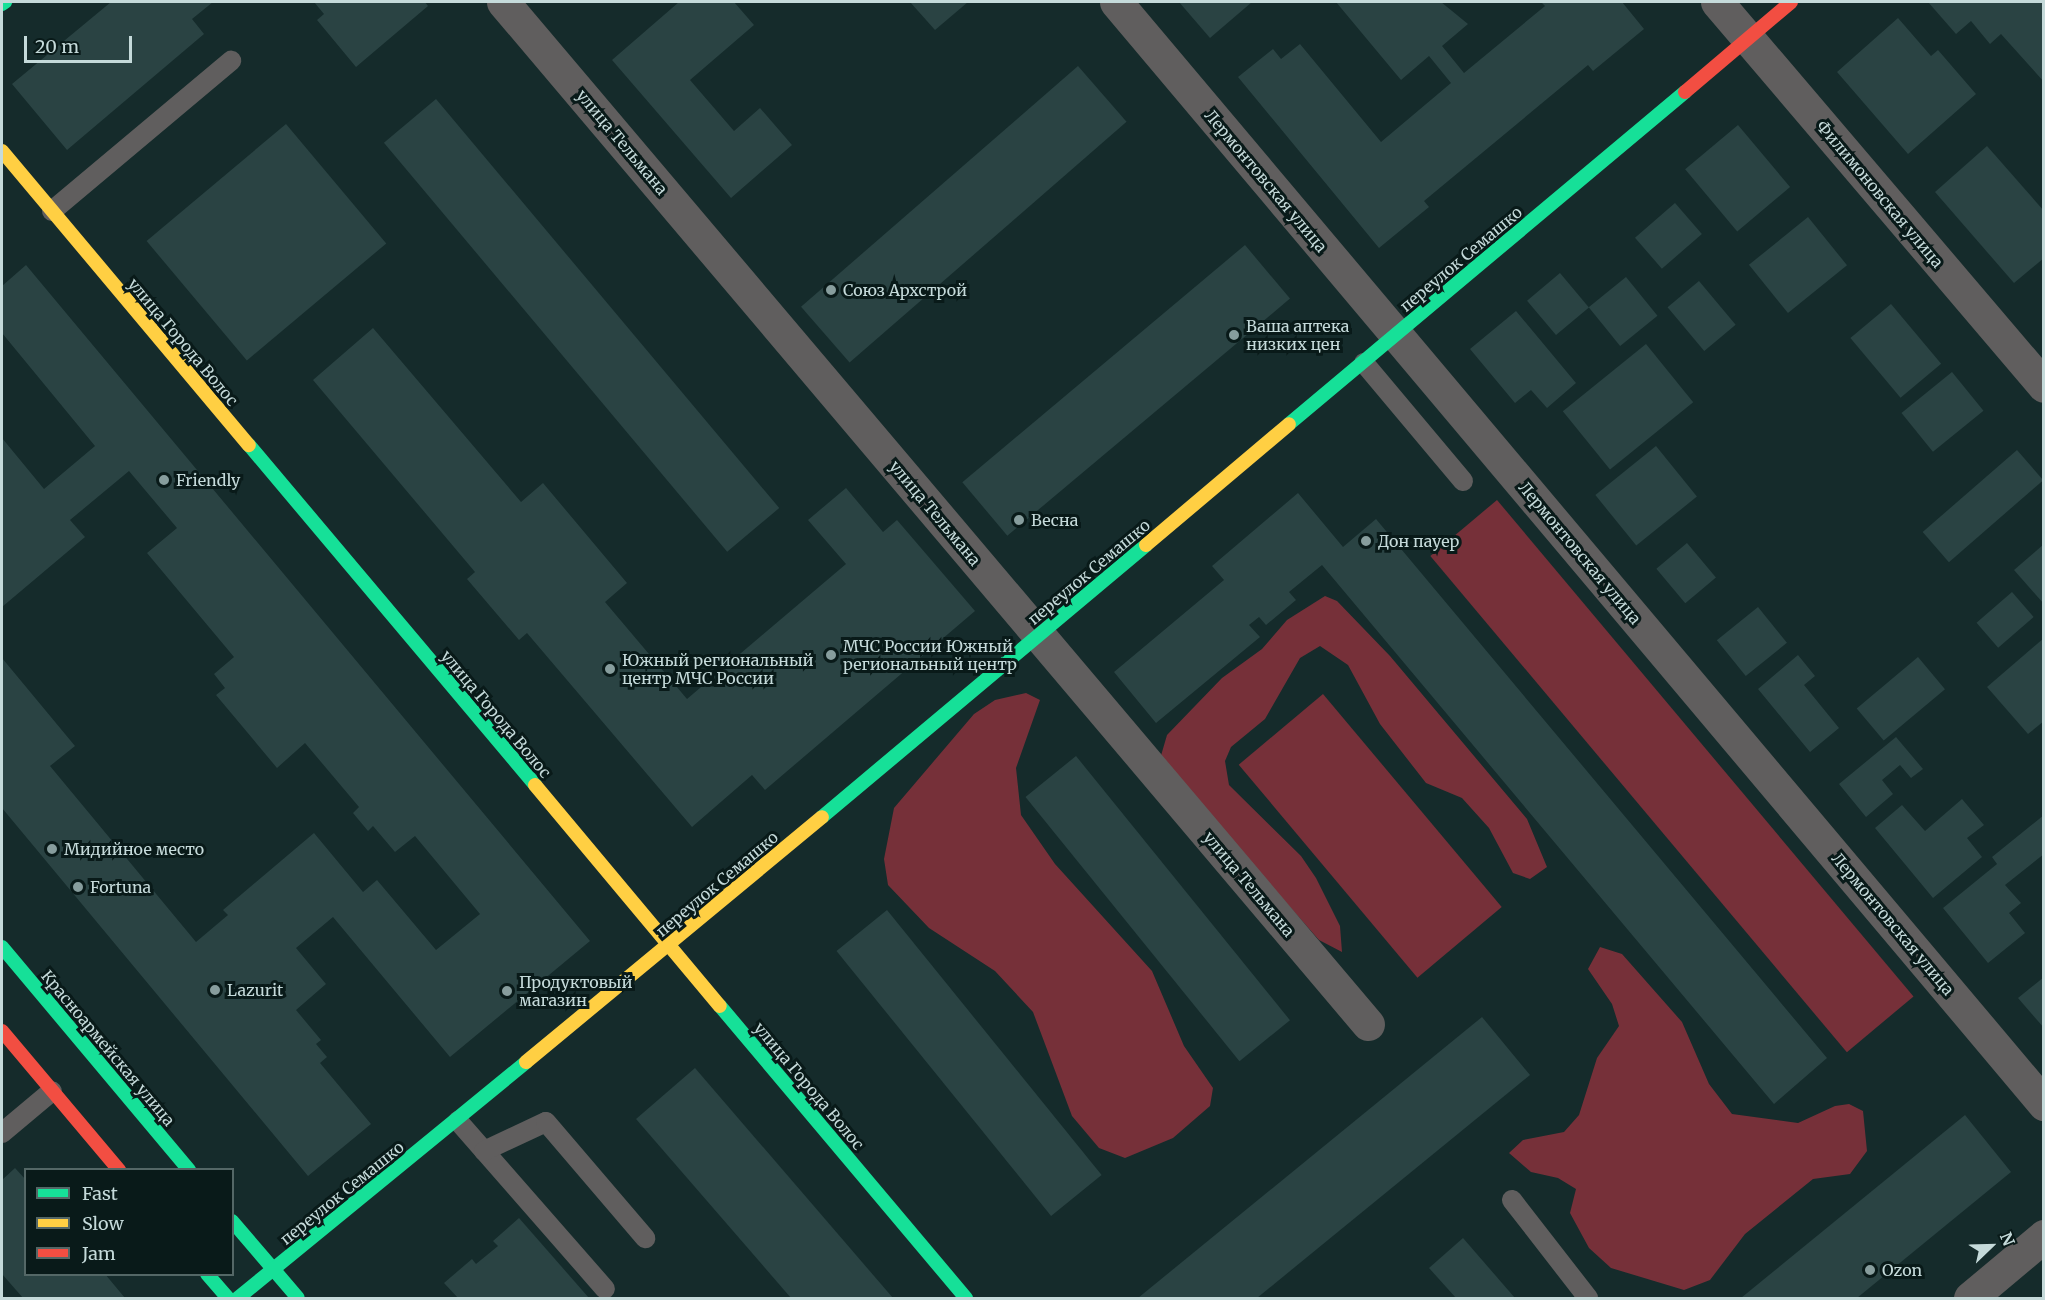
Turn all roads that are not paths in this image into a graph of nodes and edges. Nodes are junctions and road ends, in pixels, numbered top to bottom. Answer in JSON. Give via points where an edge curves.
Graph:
{"nodes":[{"id":1,"x":503,"y":2,"type":"edge"},
{"id":2,"x":1116,"y":2,"type":"edge"},
{"id":3,"x":1717,"y":2,"type":"edge"},
{"id":4,"x":1791,"y":2,"type":"edge"},
{"id":5,"x":1747,"y":38,"type":"junction"},
{"id":6,"x":231,"y":61,"type":"dead end"},
{"id":7,"x":2,"y":151,"type":"edge"},
{"id":8,"x":52,"y":211,"type":"junction"},
{"id":9,"x":1397,"y":335,"type":"junction"},
{"id":10,"x":1364,"y":363,"type":"junction"},
{"id":11,"x":2043,"y":386,"type":"edge"},
{"id":12,"x":1463,"y":481,"type":"dead end"},
{"id":13,"x":1038,"y":636,"type":"junction"},
{"id":14,"x":669,"y":946,"type":"junction"},
{"id":15,"x":2,"y":947,"type":"edge"},
{"id":16,"x":1368,"y":1024,"type":"dead end"},
{"id":17,"x":2,"y":1031,"type":"edge"},
{"id":18,"x":52,"y":1090,"type":"junction"},
{"id":19,"x":2043,"y":1104,"type":"edge"},
{"id":20,"x":458,"y":1121,"type":"junction"},
{"id":21,"x":2,"y":1133,"type":"edge"},
{"id":22,"x":484,"y":1150,"type":"junction"},
{"id":23,"x":116,"y":1168,"type":"edge"},
{"id":24,"x":187,"y":1168,"type":"edge"},
{"id":25,"x":1512,"y":1200,"type":"dead end"},
{"id":26,"x":234,"y":1223,"type":"edge"},
{"id":27,"x":2043,"y":1236,"type":"edge"},
{"id":28,"x":645,"y":1238,"type":"dead end"},
{"id":29,"x":273,"y":1269,"type":"junction"},
{"id":30,"x":208,"y":1276,"type":"edge"},
{"id":31,"x":605,"y":1289,"type":"dead end"},
{"id":32,"x":228,"y":1299,"type":"edge"},
{"id":33,"x":238,"y":1299,"type":"edge"},
{"id":34,"x":298,"y":1299,"type":"edge"},
{"id":35,"x":966,"y":1299,"type":"edge"},
{"id":36,"x":1588,"y":1299,"type":"edge"},
{"id":37,"x":1970,"y":1299,"type":"edge"}],
"edges":[{"from":1,"to":13,"type":"street","name":"улица Тельмана"},
{"from":2,"to":9,"type":"street","name":"Лермонтовская улица"},
{"from":3,"to":5,"type":"street","name":"Филимоновская улица"},
{"from":4,"to":5,"type":"street","name":"переулок Семашко"},
{"from":5,"to":9,"type":"street","name":"переулок Семашко"},
{"from":5,"to":11,"type":"street","name":"Филимоновская улица"},
{"from":6,"to":8,"type":"lane"},
{"from":7,"to":8,"type":"street","name":"улица Города Волос"},
{"from":8,"to":14,"type":"street","name":"улица Города Волос"},
{"from":9,"to":10,"type":"street","name":"переулок Семашко"},
{"from":9,"to":19,"type":"street","name":"Лермонтовская улица"},
{"from":10,"to":12,"type":"lane"},
{"from":10,"to":13,"type":"street","name":"переулок Семашко"},
{"from":13,"to":14,"type":"street","name":"переулок Семашко"},
{"from":13,"to":16,"type":"street","name":"улица Тельмана"},
{"from":14,"to":20,"type":"street","name":"переулок Семашко"},
{"from":14,"to":35,"type":"street","name":"улица Города Волос"},
{"from":15,"to":24,"type":"street","name":"Красноармейская улица"},
{"from":17,"to":18,"type":"street"},
{"from":18,"to":21,"type":"lane"},
{"from":18,"to":23,"type":"street"},
{"from":20,"to":22,"type":"lane"},
{"from":20,"to":29,"type":"street","name":"переулок Семашко"},
{"from":22,"to":28,"type":"lane","via":[[546,1122]]},
{"from":22,"to":31,"type":"lane"},
{"from":25,"to":36,"type":"lane"},
{"from":26,"to":29,"type":"street"},
{"from":27,"to":37,"type":"street"},
{"from":29,"to":33,"type":"street","name":"переулок Семашко"},
{"from":29,"to":34,"type":"street"},
{"from":30,"to":32,"type":"street"}]}
